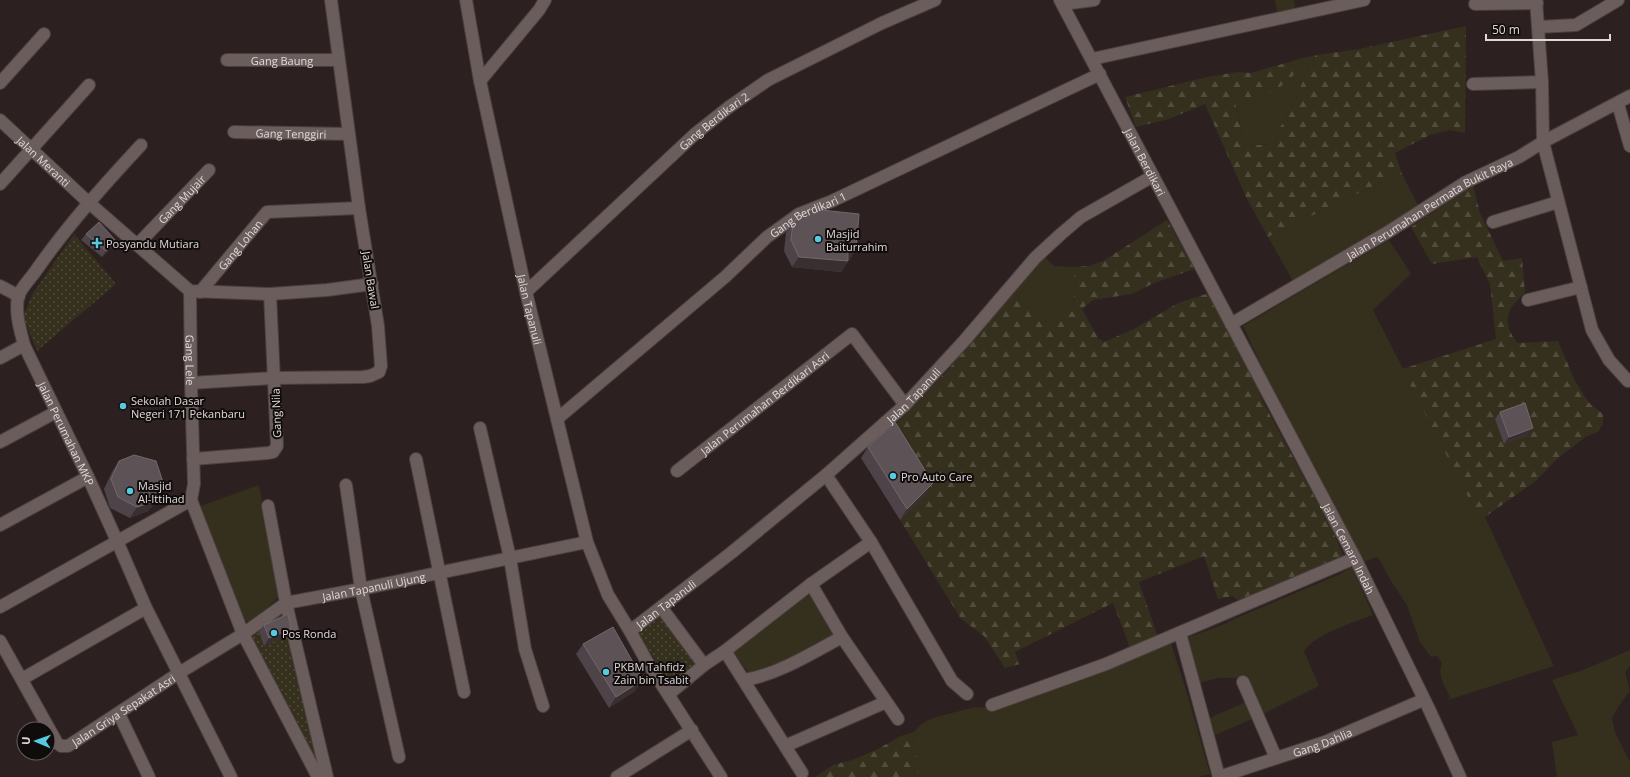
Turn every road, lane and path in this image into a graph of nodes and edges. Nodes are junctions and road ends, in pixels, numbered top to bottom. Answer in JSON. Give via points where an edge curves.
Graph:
{"nodes":[{"id":1,"x":331,"y":0,"type":"edge"},
{"id":2,"x":466,"y":0,"type":"edge"},
{"id":3,"x":545,"y":0,"type":"edge"},
{"id":4,"x":935,"y":0,"type":"edge"},
{"id":5,"x":1094,"y":0,"type":"edge"},
{"id":6,"x":1364,"y":0,"type":"edge"},
{"id":7,"x":1618,"y":0,"type":"edge"},
{"id":8,"x":1536,"y":1,"type":"edge"},
{"id":9,"x":1061,"y":2,"type":"edge"},
{"id":10,"x":1475,"y":4,"type":"dead end"},
{"id":11,"x":1538,"y":27,"type":"junction"},
{"id":12,"x":44,"y":34,"type":"dead end"},
{"id":13,"x":1092,"y":59,"type":"junction"},
{"id":14,"x":226,"y":60,"type":"dead end"},
{"id":15,"x":338,"y":60,"type":"junction"},
{"id":16,"x":1100,"y":74,"type":"junction"},
{"id":17,"x":480,"y":80,"type":"junction"},
{"id":18,"x":1542,"y":82,"type":"junction"},
{"id":19,"x":0,"y":83,"type":"edge"},
{"id":20,"x":1473,"y":84,"type":"dead end"},
{"id":21,"x":89,"y":85,"type":"dead end"},
{"id":22,"x":1630,"y":96,"type":"edge"},
{"id":23,"x":1618,"y":104,"type":"junction"},
{"id":24,"x":0,"y":120,"type":"edge"},
{"id":25,"x":234,"y":132,"type":"dead end"},
{"id":26,"x":349,"y":134,"type":"junction"},
{"id":27,"x":1543,"y":142,"type":"junction"},
{"id":28,"x":140,"y":145,"type":"dead end"},
{"id":29,"x":1630,"y":146,"type":"edge"},
{"id":30,"x":32,"y":148,"type":"junction"},
{"id":31,"x":209,"y":170,"type":"dead end"},
{"id":32,"x":1153,"y":176,"type":"junction"},
{"id":33,"x":0,"y":184,"type":"edge"},
{"id":34,"x":88,"y":202,"type":"junction"},
{"id":35,"x":1558,"y":202,"type":"junction"},
{"id":36,"x":359,"y":208,"type":"junction"},
{"id":37,"x":1493,"y":222,"type":"dead end"},
{"id":38,"x":137,"y":244,"type":"junction"},
{"id":39,"x":372,"y":284,"type":"junction"},
{"id":40,"x":0,"y":286,"type":"edge"},
{"id":41,"x":1581,"y":288,"type":"junction"},
{"id":42,"x":195,"y":292,"type":"junction"},
{"id":43,"x":526,"y":292,"type":"junction"},
{"id":44,"x":270,"y":294,"type":"junction"},
{"id":45,"x":18,"y":296,"type":"junction"},
{"id":46,"x":1528,"y":300,"type":"dead end"},
{"id":47,"x":1231,"y":324,"type":"junction"},
{"id":48,"x":24,"y":345,"type":"junction"},
{"id":49,"x":0,"y":358,"type":"edge"},
{"id":50,"x":274,"y":378,"type":"junction"},
{"id":51,"x":1628,"y":381,"type":"dead end"},
{"id":52,"x":191,"y":383,"type":"junction"},
{"id":53,"x":905,"y":405,"type":"junction"},
{"id":54,"x":56,"y":412,"type":"junction"},
{"id":55,"x":557,"y":419,"type":"junction"},
{"id":56,"x":480,"y":428,"type":"dead end"},
{"id":57,"x":0,"y":442,"type":"edge"},
{"id":58,"x":193,"y":459,"type":"junction"},
{"id":59,"x":416,"y":459,"type":"dead end"},
{"id":60,"x":677,"y":471,"type":"dead end"},
{"id":61,"x":826,"y":475,"type":"junction"},
{"id":62,"x":88,"y":477,"type":"junction"},
{"id":63,"x":346,"y":485,"type":"dead end"},
{"id":64,"x":191,"y":500,"type":"junction"},
{"id":65,"x":268,"y":506,"type":"dead end"},
{"id":66,"x":0,"y":525,"type":"edge"},
{"id":67,"x":117,"y":541,"type":"junction"},
{"id":68,"x":587,"y":542,"type":"junction"},
{"id":69,"x":871,"y":542,"type":"junction"},
{"id":70,"x":510,"y":558,"type":"junction"},
{"id":71,"x":1355,"y":558,"type":"junction"},
{"id":72,"x":440,"y":572,"type":"junction"},
{"id":73,"x":811,"y":584,"type":"junction"},
{"id":74,"x":361,"y":589,"type":"junction"},
{"id":75,"x":286,"y":603,"type":"junction"},
{"id":76,"x":0,"y":607,"type":"edge"},
{"id":77,"x":661,"y":607,"type":"junction"},
{"id":78,"x":146,"y":608,"type":"junction"},
{"id":79,"x":630,"y":631,"type":"junction"},
{"id":80,"x":1180,"y":633,"type":"junction"},
{"id":81,"x":243,"y":634,"type":"junction"},
{"id":82,"x":842,"y":637,"type":"junction"},
{"id":83,"x":0,"y":641,"type":"edge"},
{"id":84,"x":724,"y":652,"type":"junction"},
{"id":85,"x":704,"y":665,"type":"junction"},
{"id":86,"x":179,"y":673,"type":"junction"},
{"id":87,"x":22,"y":678,"type":"junction"},
{"id":88,"x":744,"y":680,"type":"junction"},
{"id":89,"x":1244,"y":682,"type":"dead end"},
{"id":90,"x":464,"y":692,"type":"dead end"},
{"id":91,"x":668,"y":694,"type":"junction"},
{"id":92,"x":967,"y":694,"type":"dead end"},
{"id":93,"x":1423,"y":700,"type":"junction"},
{"id":94,"x":886,"y":702,"type":"junction"},
{"id":95,"x":992,"y":705,"type":"dead end"},
{"id":96,"x":543,"y":706,"type":"dead end"},
{"id":97,"x":119,"y":714,"type":"junction"},
{"id":98,"x":898,"y":719,"type":"dead end"},
{"id":99,"x":692,"y":730,"type":"junction"},
{"id":100,"x":785,"y":746,"type":"junction"},
{"id":101,"x":399,"y":757,"type":"dead end"},
{"id":102,"x":1276,"y":758,"type":"junction"},
{"id":103,"x":802,"y":773,"type":"dead end"},
{"id":104,"x":149,"y":777,"type":"edge"},
{"id":105,"x":231,"y":777,"type":"edge"},
{"id":106,"x":318,"y":777,"type":"edge"},
{"id":107,"x":327,"y":777,"type":"edge"},
{"id":108,"x":617,"y":777,"type":"edge"},
{"id":109,"x":721,"y":777,"type":"edge"},
{"id":110,"x":1219,"y":777,"type":"edge"},
{"id":111,"x":1460,"y":777,"type":"edge"}],
"edges":[{"from":1,"to":15,"type":"street","name":"Jalan Bawal"},
{"from":2,"to":17,"type":"street","name":"Jalan Tapanuli"},
{"from":3,"to":17,"type":"street"},
{"from":4,"to":43,"type":"street","name":"Gang Berdikari 2","via":[[775,76],[729,107],[695,134]]},
{"from":5,"to":9,"type":"street"},
{"from":6,"to":13,"type":"street"},
{"from":7,"to":11,"type":"street","via":[[1576,25]]},
{"from":8,"to":10,"type":"street"},
{"from":8,"to":11,"type":"street"},
{"from":9,"to":13,"type":"street","name":"Jalan Berdikari"},
{"from":11,"to":18,"type":"street"},
{"from":12,"to":19,"type":"street"},
{"from":13,"to":16,"type":"street","name":"Jalan Berdikari"},
{"from":14,"to":15,"type":"street","name":"Gang Baung"},
{"from":15,"to":26,"type":"street","name":"Jalan Bawal"},
{"from":16,"to":32,"type":"street","name":"Jalan Berdikari"},
{"from":16,"to":55,"type":"street","name":"Gang Berdikari 1","via":[[832,201],[799,214],[767,237],[725,277]]},
{"from":17,"to":43,"type":"street","name":"Jalan Tapanuli"},
{"from":18,"to":20,"type":"street"},
{"from":18,"to":27,"type":"street"},
{"from":21,"to":30,"type":"street"},
{"from":22,"to":23,"type":"street","name":"Jalan Perumahan Permata Bukit Raya"},
{"from":23,"to":27,"type":"street","name":"Jalan Perumahan Permata Bukit Raya"},
{"from":23,"to":29,"type":"street"},
{"from":24,"to":30,"type":"street","name":"Jalan Meranti"},
{"from":25,"to":26,"type":"street","name":"Gang Tenggiri"},
{"from":26,"to":36,"type":"street","name":"Jalan Bawal"},
{"from":27,"to":35,"type":"street"},
{"from":27,"to":47,"type":"street","name":"Jalan Perumahan Permata Bukit Raya","via":[[1519,157],[1466,182],[1388,232]]},
{"from":28,"to":34,"type":"street"},
{"from":30,"to":33,"type":"street"},
{"from":30,"to":34,"type":"street","name":"Jalan Meranti"},
{"from":31,"to":38,"type":"street","name":"Gang Mujair"},
{"from":32,"to":47,"type":"street","name":"Jalan Berdikari"},
{"from":32,"to":53,"type":"street","name":"Jalan Tapanuli","via":[[1081,217],[1035,258]]},
{"from":34,"to":38,"type":"street","name":"Jalan Meranti"},
{"from":34,"to":45,"type":"street"},
{"from":35,"to":37,"type":"street"},
{"from":35,"to":41,"type":"street"},
{"from":36,"to":39,"type":"street","name":"Jalan Bawal"},
{"from":36,"to":42,"type":"street","name":"Gang Lohan","via":[[267,212]]},
{"from":38,"to":42,"type":"street","name":"Jalan Meranti"},
{"from":39,"to":44,"type":"street"},
{"from":39,"to":50,"type":"street","name":"Jalan Bawal","via":[[381,361],[379,372],[363,377]]},
{"from":40,"to":45,"type":"street"},
{"from":41,"to":46,"type":"street"},
{"from":41,"to":51,"type":"street","via":[[1592,330],[1609,360]]},
{"from":42,"to":44,"type":"street"},
{"from":42,"to":52,"type":"street","name":"Gang Lele"},
{"from":43,"to":55,"type":"street","name":"Jalan Tapanuli"},
{"from":44,"to":50,"type":"street","name":"Gang Nila"},
{"from":45,"to":48,"type":"street","name":"Jalan Perumahan MKP","via":[[17,311]]},
{"from":47,"to":71,"type":"street","name":"Jalan Cemara Indah"},
{"from":48,"to":49,"type":"street"},
{"from":48,"to":54,"type":"street","name":"Jalan Perumahan MKP"},
{"from":50,"to":52,"type":"street","name":"Jalan Bawal"},
{"from":50,"to":58,"type":"street","name":"Gang Nila","via":[[277,446],[273,452]]},
{"from":52,"to":58,"type":"street","name":"Gang Lele"},
{"from":53,"to":60,"type":"street","name":"Jalan Perumahan Berdikari Asri","via":[[852,334]]},
{"from":53,"to":61,"type":"street","name":"Jalan Tapanuli"},
{"from":54,"to":57,"type":"street"},
{"from":54,"to":62,"type":"street","name":"Jalan Perumahan MKP"},
{"from":55,"to":68,"type":"street","name":"Jalan Tapanuli"},
{"from":56,"to":70,"type":"street"},
{"from":58,"to":64,"type":"street","name":"Gang Lele","via":[[194,484]]},
{"from":59,"to":72,"type":"street"},
{"from":61,"to":69,"type":"street"},
{"from":61,"to":77,"type":"street","name":"Jalan Tapanuli"},
{"from":62,"to":66,"type":"street"},
{"from":62,"to":67,"type":"street","name":"Jalan Perumahan MKP"},
{"from":63,"to":74,"type":"street"},
{"from":64,"to":67,"type":"street"},
{"from":64,"to":81,"type":"street"},
{"from":65,"to":75,"type":"street"},
{"from":67,"to":76,"type":"street"},
{"from":67,"to":78,"type":"street","name":"Jalan Perumahan MKP"},
{"from":68,"to":70,"type":"street","name":"Jalan Tapanuli Ujung"},
{"from":68,"to":79,"type":"street","name":"Jalan Tapanuli","via":[[608,595]]},
{"from":69,"to":73,"type":"street"},
{"from":69,"to":92,"type":"street","via":[[950,678]]},
{"from":70,"to":72,"type":"street","name":"Jalan Tapanuli Ujung"},
{"from":70,"to":96,"type":"street","via":[[525,649]]},
{"from":71,"to":80,"type":"street"},
{"from":71,"to":93,"type":"street","name":"Jalan Cemara Indah"},
{"from":72,"to":74,"type":"street","name":"Jalan Tapanuli Ujung"},
{"from":72,"to":90,"type":"street"},
{"from":73,"to":82,"type":"street"},
{"from":73,"to":84,"type":"street"},
{"from":74,"to":75,"type":"street","name":"Jalan Tapanuli Ujung"},
{"from":74,"to":101,"type":"street"},
{"from":75,"to":81,"type":"street","name":"Jalan Tapanuli Ujung"},
{"from":75,"to":107,"type":"street"},
{"from":77,"to":79,"type":"street","name":"Jalan Tapanuli"},
{"from":77,"to":85,"type":"street"},
{"from":78,"to":86,"type":"street","name":"Jalan Perumahan MKP"},
{"from":78,"to":87,"type":"street"},
{"from":79,"to":91,"type":"street"},
{"from":80,"to":95,"type":"street","via":[[1106,664]]},
{"from":80,"to":110,"type":"street"},
{"from":81,"to":86,"type":"street","name":"Jalan Tapanuli Ujung"},
{"from":81,"to":106,"type":"street"},
{"from":82,"to":88,"type":"street","via":[[777,670]]},
{"from":82,"to":94,"type":"street"},
{"from":83,"to":87,"type":"street"},
{"from":84,"to":85,"type":"street"},
{"from":84,"to":88,"type":"street"},
{"from":85,"to":91,"type":"street"},
{"from":86,"to":97,"type":"street","name":"Jalan Griya Sepakat Asri"},
{"from":86,"to":105,"type":"street","name":"Jalan Perumahan MKP"},
{"from":87,"to":97,"type":"street","name":"Jalan Griya Sepakat Asri","via":[[61,746],[68,746]]},
{"from":88,"to":100,"type":"street"},
{"from":89,"to":102,"type":"street"},
{"from":91,"to":99,"type":"street"},
{"from":93,"to":102,"type":"street","name":"Gang Dahlia","via":[[1325,742]]},
{"from":93,"to":111,"type":"street","name":"Jalan Cemara Indah"},
{"from":94,"to":98,"type":"street"},
{"from":94,"to":100,"type":"street"},
{"from":97,"to":104,"type":"street"},
{"from":99,"to":108,"type":"street"},
{"from":99,"to":109,"type":"street"},
{"from":100,"to":103,"type":"street"},
{"from":102,"to":110,"type":"street","name":"Gang Dahlia"}]}
